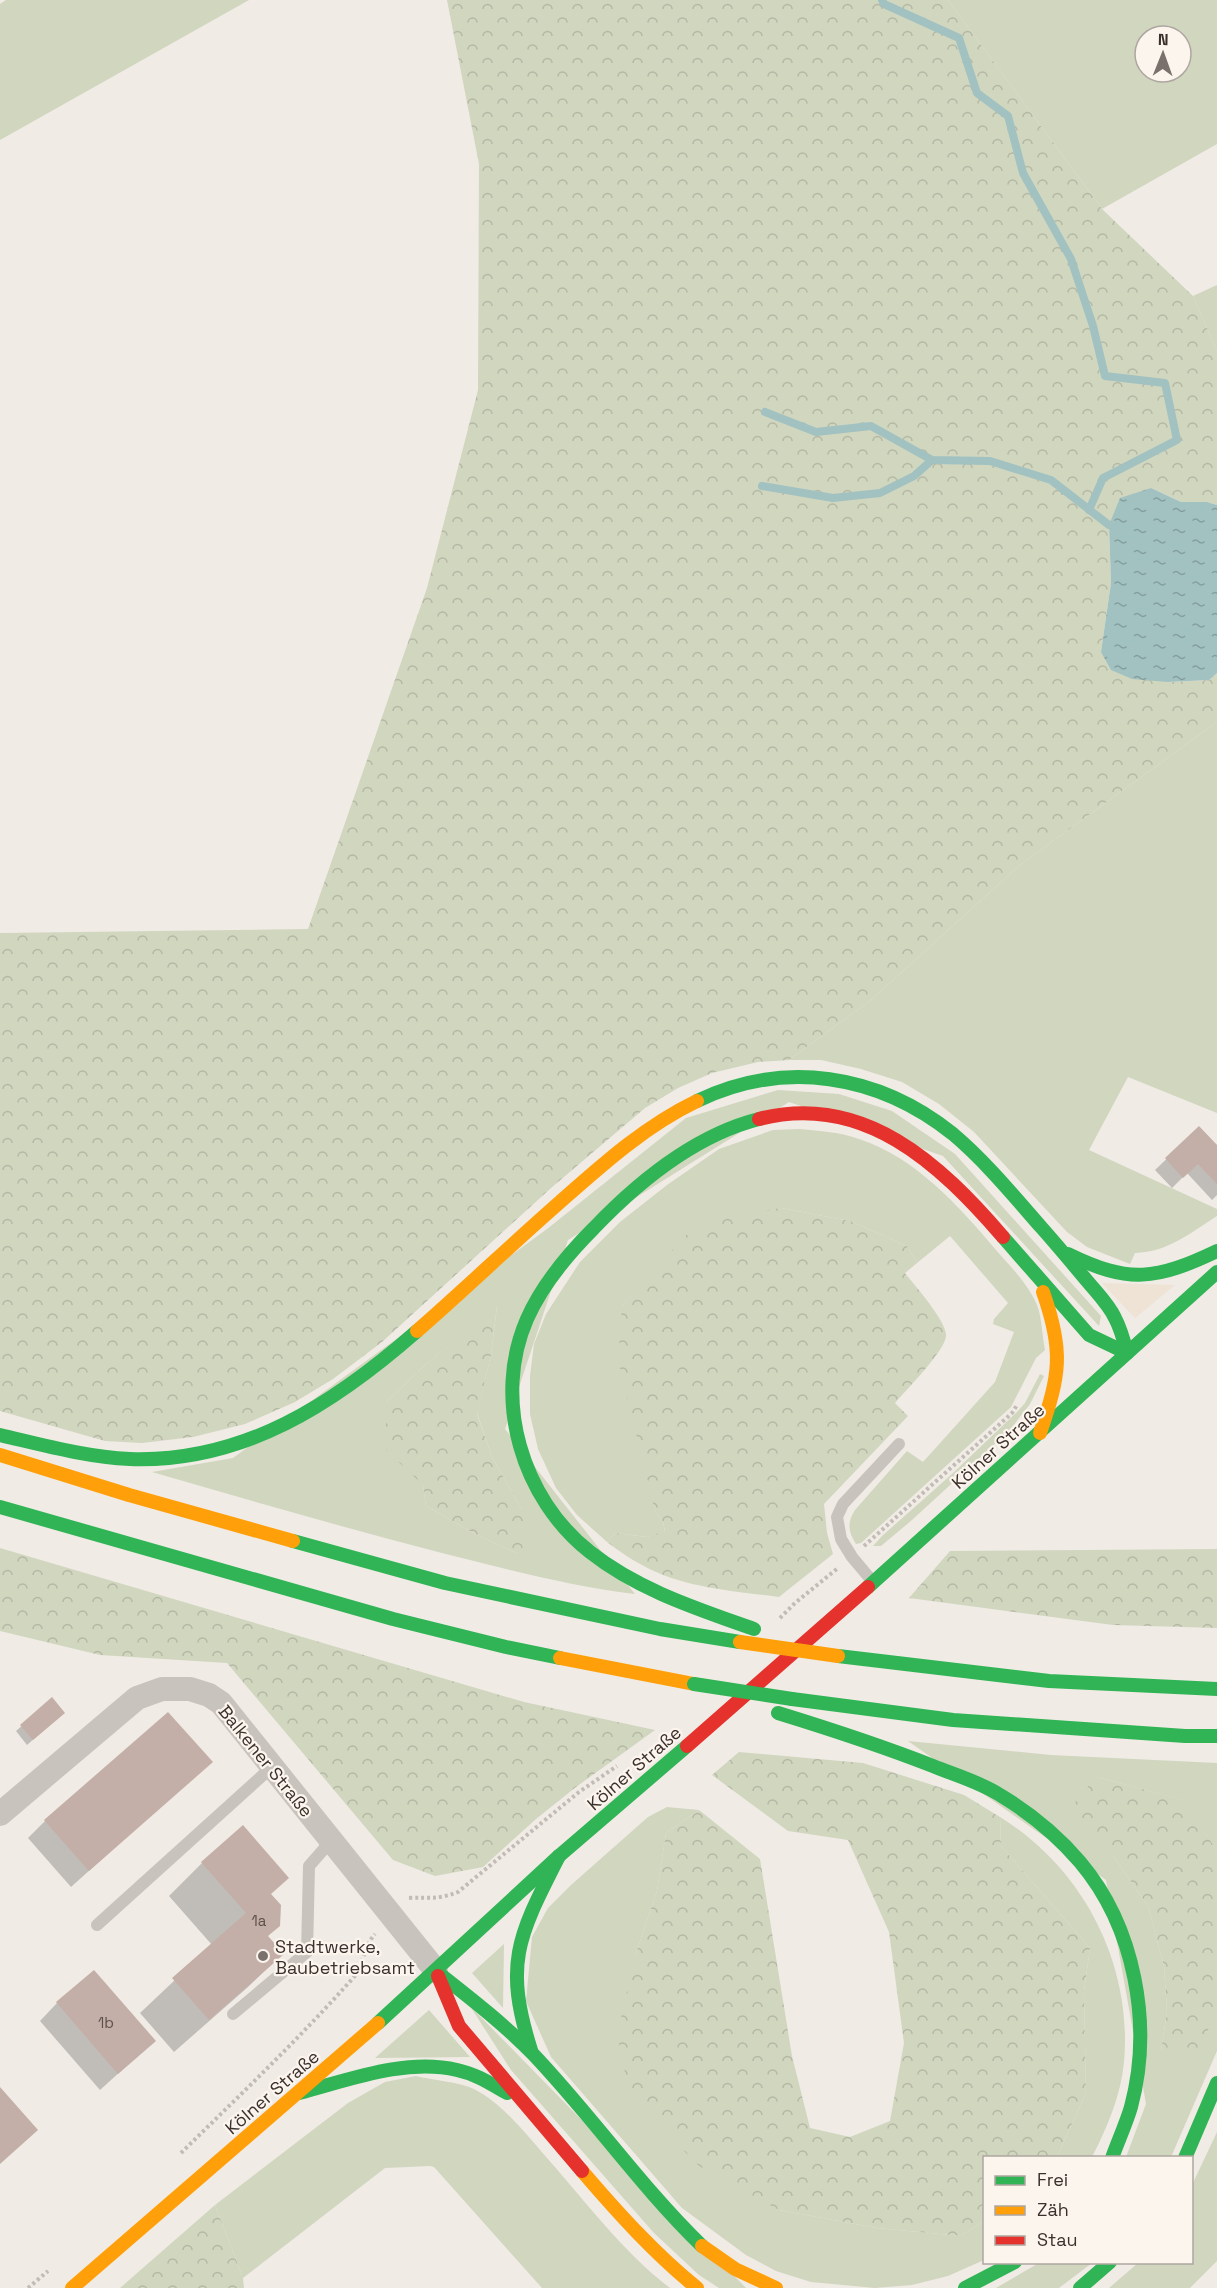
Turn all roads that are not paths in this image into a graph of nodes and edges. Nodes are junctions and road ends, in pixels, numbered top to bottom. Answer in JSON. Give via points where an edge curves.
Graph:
{"nodes":[{"id":1,"x":1061,"y":1250,"type":"junction"},
{"id":2,"x":1217,"y":1251,"type":"edge"},
{"id":3,"x":1217,"y":1272,"type":"edge"},
{"id":4,"x":1038,"y":1279,"type":"junction"},
{"id":5,"x":1127,"y":1353,"type":"junction"},
{"id":6,"x":1040,"y":1433,"type":"junction"},
{"id":7,"x":0,"y":1435,"type":"edge"},
{"id":8,"x":899,"y":1444,"type":"dead end"},
{"id":9,"x":0,"y":1455,"type":"edge"},
{"id":10,"x":0,"y":1507,"type":"edge"},
{"id":11,"x":874,"y":1583,"type":"junction"},
{"id":12,"x":838,"y":1656,"type":"junction"},
{"id":13,"x":694,"y":1684,"type":"junction"},
{"id":14,"x":1217,"y":1689,"type":"edge"},
{"id":15,"x":1217,"y":1736,"type":"edge"},
{"id":16,"x":273,"y":1766,"type":"junction"},
{"id":17,"x":0,"y":1814,"type":"edge"},
{"id":18,"x":331,"y":1841,"type":"junction"},
{"id":19,"x":559,"y":1856,"type":"junction"},
{"id":20,"x":97,"y":1925,"type":"dead end"},
{"id":21,"x":436,"y":1971,"type":"junction"},
{"id":22,"x":233,"y":2014,"type":"dead end"},
{"id":23,"x":532,"y":2054,"type":"junction"},
{"id":24,"x":1217,"y":2083,"type":"edge"},
{"id":25,"x":299,"y":2093,"type":"junction"},
{"id":26,"x":523,"y":2103,"type":"junction"},
{"id":27,"x":1112,"y":2156,"type":"edge"},
{"id":28,"x":1185,"y":2156,"type":"edge"},
{"id":29,"x":1011,"y":2264,"type":"edge"},
{"id":30,"x":1108,"y":2264,"type":"edge"},
{"id":31,"x":72,"y":2288,"type":"edge"},
{"id":32,"x":697,"y":2288,"type":"edge"},
{"id":33,"x":776,"y":2288,"type":"edge"},
{"id":34,"x":965,"y":2288,"type":"edge"},
{"id":35,"x":1080,"y":2288,"type":"edge"}],
"edges":[{"from":1,"to":2,"type":"main road","via":[[1093,1267],[1140,1276],[1174,1271]]},
{"from":1,"to":5,"type":"main road","via":[[1113,1313]]},
{"from":1,"to":7,"type":"main road","via":[[970,1149],[916,1107],[887,1093],[830,1077],[765,1078],[700,1098],[645,1131],[389,1356],[341,1393],[276,1429],[236,1444],[151,1458],[112,1458]]},
{"from":3,"to":5,"type":"main road","name":"Kölner Straße"},
{"from":4,"to":5,"type":"main road","via":[[1089,1335]]},
{"from":4,"to":6,"type":"main road","via":[[1057,1334],[1060,1359]]},
{"from":4,"to":12,"type":"main road","bridge":true,"via":[[980,1211],[917,1151],[859,1123],[815,1114],[789,1114],[727,1130],[669,1162],[589,1233],[536,1300],[515,1355],[514,1419],[532,1479],[571,1534],[634,1582],[684,1604]]},
{"from":5,"to":6,"type":"main road","name":"Kölner Straße"},
{"from":6,"to":11,"type":"main road","name":"Kölner Straße"},
{"from":8,"to":11,"type":"lane","via":[[843,1504],[837,1517],[841,1539]]},
{"from":9,"to":12,"type":"main road","bridge":true,"via":[[444,1583],[660,1629]]},
{"from":10,"to":13,"type":"main road","via":[[393,1619],[506,1647]]},
{"from":11,"to":19,"type":"main road","name":"Kölner Straße"},
{"from":12,"to":14,"type":"main road","via":[[1049,1681]]},
{"from":13,"to":15,"type":"main road","bridge":true,"via":[[953,1720]]},
{"from":13,"to":27,"type":"main road","bridge":true,"via":[[860,1738],[976,1783],[1046,1826],[1082,1864],[1119,1925],[1140,2004],[1142,2056],[1130,2115]]},
{"from":16,"to":17,"type":"street","name":"Balkener Straße","via":[[221,1703],[190,1689],[162,1689],[137,1698]]},
{"from":16,"to":18,"type":"street","name":"Balkener Straße"},
{"from":16,"to":20,"type":"lane"},
{"from":18,"to":21,"type":"street","name":"Balkener Straße"},
{"from":18,"to":22,"type":"lane","via":[[309,1866],[307,1952]]},
{"from":19,"to":21,"type":"main road","name":"Kölner Straße"},
{"from":19,"to":23,"type":"main road","via":[[523,1927],[514,1970],[520,2020]]},
{"from":21,"to":23,"type":"main road"},
{"from":21,"to":25,"type":"main road","name":"Kölner Straße"},
{"from":21,"to":26,"type":"main road","via":[[459,2026]]},
{"from":23,"to":33,"type":"main road","via":[[675,2220],[703,2247],[735,2269]]},
{"from":24,"to":28,"type":"main road"},
{"from":25,"to":26,"type":"main road","via":[[403,2067],[430,2065],[479,2076]]},
{"from":25,"to":31,"type":"main road","name":"Kölner Straße"},
{"from":26,"to":32,"type":"main road","via":[[645,2242]]},
{"from":29,"to":34,"type":"main road"},
{"from":30,"to":35,"type":"main road"}]}
